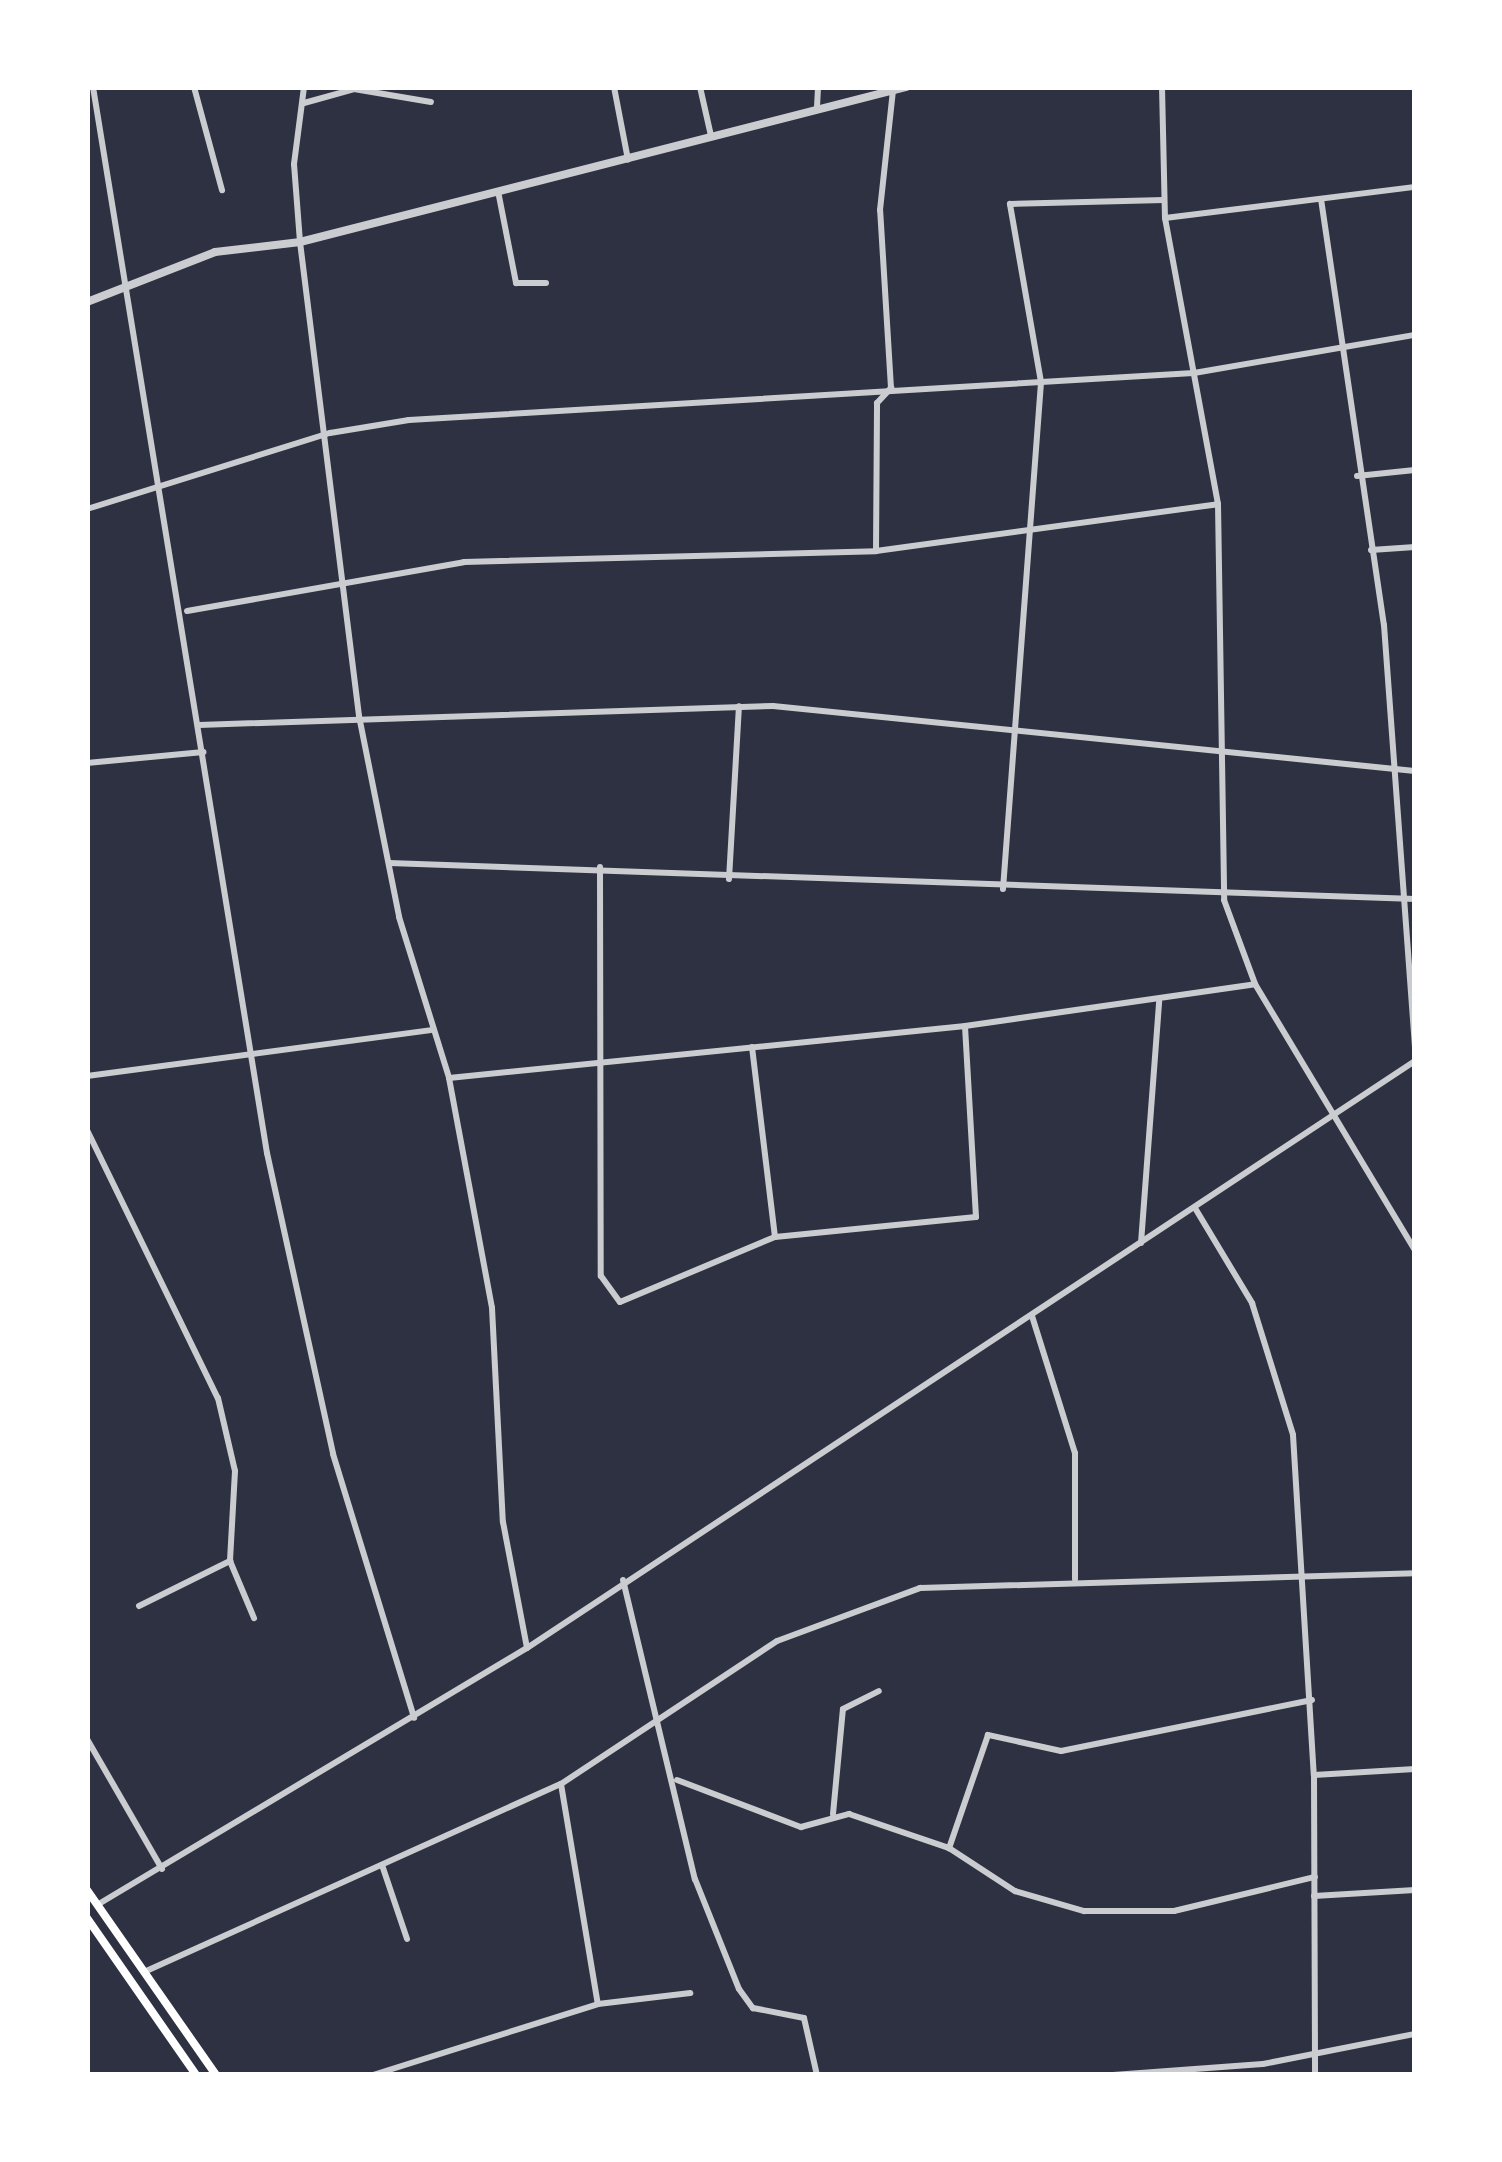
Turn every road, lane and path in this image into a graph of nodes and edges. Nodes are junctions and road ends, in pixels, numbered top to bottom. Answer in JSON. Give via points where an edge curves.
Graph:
{"nodes":[{"id":1,"x":93,"y":87,"type":"edge"},
{"id":2,"x":194,"y":87,"type":"edge"},
{"id":3,"x":304,"y":87,"type":"edge"},
{"id":4,"x":614,"y":87,"type":"edge"},
{"id":5,"x":700,"y":87,"type":"edge"},
{"id":6,"x":818,"y":87,"type":"edge"},
{"id":7,"x":906,"y":87,"type":"edge"},
{"id":8,"x":1162,"y":87,"type":"edge"},
{"id":9,"x":893,"y":90,"type":"junction"},
{"id":10,"x":431,"y":102,"type":"dead end"},
{"id":11,"x":304,"y":103,"type":"junction"},
{"id":12,"x":817,"y":107,"type":"junction"},
{"id":13,"x":712,"y":136,"type":"junction"},
{"id":14,"x":628,"y":160,"type":"junction"},
{"id":15,"x":1415,"y":187,"type":"edge"},
{"id":16,"x":222,"y":190,"type":"dead end"},
{"id":17,"x":498,"y":191,"type":"junction"},
{"id":18,"x":1321,"y":199,"type":"junction"},
{"id":19,"x":1164,"y":200,"type":"junction"},
{"id":20,"x":1166,"y":218,"type":"junction"},
{"id":21,"x":300,"y":242,"type":"junction"},
{"id":22,"x":546,"y":283,"type":"dead end"},
{"id":23,"x":130,"y":289,"type":"junction"},
{"id":24,"x":87,"y":302,"type":"edge"},
{"id":25,"x":1415,"y":335,"type":"edge"},
{"id":26,"x":1340,"y":351,"type":"junction"},
{"id":27,"x":1194,"y":373,"type":"junction"},
{"id":28,"x":1041,"y":382,"type":"junction"},
{"id":29,"x":891,"y":388,"type":"junction"},
{"id":30,"x":330,"y":433,"type":"junction"},
{"id":31,"x":1415,"y":470,"type":"edge"},
{"id":32,"x":1357,"y":476,"type":"junction"},
{"id":33,"x":160,"y":489,"type":"junction"},
{"id":34,"x":1219,"y":505,"type":"junction"},
{"id":35,"x":87,"y":509,"type":"edge"},
{"id":36,"x":1038,"y":528,"type":"junction"},
{"id":37,"x":1415,"y":547,"type":"edge"},
{"id":38,"x":1371,"y":550,"type":"junction"},
{"id":39,"x":876,"y":551,"type":"junction"},
{"id":40,"x":345,"y":574,"type":"junction"},
{"id":41,"x":186,"y":611,"type":"junction"},
{"id":42,"x":739,"y":706,"type":"junction"},
{"id":43,"x":359,"y":716,"type":"junction"},
{"id":44,"x":199,"y":725,"type":"junction"},
{"id":45,"x":1011,"y":728,"type":"junction"},
{"id":46,"x":203,"y":752,"type":"junction"},
{"id":47,"x":1222,"y":752,"type":"junction"},
{"id":48,"x":87,"y":763,"type":"edge"},
{"id":49,"x":1396,"y":769,"type":"junction"},
{"id":50,"x":1415,"y":771,"type":"edge"},
{"id":51,"x":388,"y":863,"type":"junction"},
{"id":52,"x":600,"y":867,"type":"junction"},
{"id":53,"x":729,"y":878,"type":"junction"},
{"id":54,"x":1003,"y":889,"type":"junction"},
{"id":55,"x":1415,"y":899,"type":"edge"},
{"id":56,"x":1224,"y":900,"type":"junction"},
{"id":57,"x":1399,"y":900,"type":"junction"},
{"id":58,"x":1256,"y":984,"type":"junction"},
{"id":59,"x":1159,"y":1002,"type":"junction"},
{"id":60,"x":965,"y":1026,"type":"junction"},
{"id":61,"x":431,"y":1030,"type":"junction"},
{"id":62,"x":251,"y":1046,"type":"junction"},
{"id":63,"x":752,"y":1047,"type":"junction"},
{"id":64,"x":1415,"y":1057,"type":"edge"},
{"id":65,"x":604,"y":1064,"type":"junction"},
{"id":66,"x":87,"y":1076,"type":"edge"},
{"id":67,"x":449,"y":1078,"type":"junction"},
{"id":68,"x":1330,"y":1113,"type":"junction"},
{"id":69,"x":87,"y":1130,"type":"edge"},
{"id":70,"x":1195,"y":1208,"type":"junction"},
{"id":71,"x":776,"y":1237,"type":"junction"},
{"id":72,"x":1142,"y":1243,"type":"junction"},
{"id":73,"x":1415,"y":1250,"type":"edge"},
{"id":74,"x":1032,"y":1316,"type":"junction"},
{"id":75,"x":230,"y":1561,"type":"junction"},
{"id":76,"x":1415,"y":1573,"type":"edge"},
{"id":77,"x":1309,"y":1574,"type":"junction"},
{"id":78,"x":1076,"y":1579,"type":"junction"},
{"id":79,"x":623,"y":1580,"type":"junction"},
{"id":80,"x":139,"y":1606,"type":"dead end"},
{"id":81,"x":254,"y":1618,"type":"dead end"},
{"id":82,"x":527,"y":1648,"type":"junction"},
{"id":83,"x":879,"y":1691,"type":"dead end"},
{"id":84,"x":1312,"y":1700,"type":"junction"},
{"id":85,"x":414,"y":1718,"type":"junction"},
{"id":86,"x":658,"y":1720,"type":"junction"},
{"id":87,"x":87,"y":1738,"type":"edge"},
{"id":88,"x":1415,"y":1769,"type":"edge"},
{"id":89,"x":1314,"y":1775,"type":"junction"},
{"id":90,"x":677,"y":1780,"type":"junction"},
{"id":91,"x":561,"y":1784,"type":"junction"},
{"id":92,"x":833,"y":1814,"type":"junction"},
{"id":93,"x":949,"y":1848,"type":"junction"},
{"id":94,"x":382,"y":1864,"type":"junction"},
{"id":95,"x":161,"y":1869,"type":"junction"},
{"id":96,"x":1315,"y":1876,"type":"junction"},
{"id":97,"x":87,"y":1890,"type":"edge"},
{"id":98,"x":1415,"y":1890,"type":"edge"},
{"id":99,"x":1314,"y":1896,"type":"junction"},
{"id":100,"x":97,"y":1905,"type":"junction"},
{"id":101,"x":87,"y":1918,"type":"edge"},
{"id":102,"x":407,"y":1939,"type":"dead end"},
{"id":103,"x":144,"y":1972,"type":"junction"},
{"id":104,"x":690,"y":1993,"type":"dead end"},
{"id":105,"x":598,"y":2004,"type":"junction"},
{"id":106,"x":184,"y":2030,"type":"junction"},
{"id":107,"x":1415,"y":2034,"type":"edge"},
{"id":108,"x":171,"y":2038,"type":"junction"},
{"id":109,"x":1314,"y":2049,"type":"junction"},
{"id":110,"x":1154,"y":2072,"type":"edge"},
{"id":111,"x":196,"y":2075,"type":"edge"},
{"id":112,"x":216,"y":2075,"type":"edge"},
{"id":113,"x":373,"y":2075,"type":"edge"},
{"id":114,"x":817,"y":2075,"type":"edge"},
{"id":115,"x":1113,"y":2075,"type":"edge"},
{"id":116,"x":1316,"y":2075,"type":"edge"}],
"edges":[{"from":1,"to":23,"type":"street"},
{"from":2,"to":16,"type":"street"},
{"from":3,"to":11,"type":"street"},
{"from":4,"to":14,"type":"street"},
{"from":5,"to":13,"type":"street"},
{"from":6,"to":12,"type":"street"},
{"from":7,"to":9,"type":"street"},
{"from":8,"to":19,"type":"street"},
{"from":9,"to":12,"type":"street"},
{"from":9,"to":29,"type":"street","via":[[880,210]]},
{"from":10,"to":11,"type":"street","via":[[354,89]]},
{"from":11,"to":21,"type":"street","via":[[293,164]]},
{"from":12,"to":13,"type":"street"},
{"from":13,"to":14,"type":"street"},
{"from":14,"to":17,"type":"street"},
{"from":15,"to":18,"type":"street"},
{"from":17,"to":21,"type":"street"},
{"from":17,"to":22,"type":"street","via":[[517,283]]},
{"from":18,"to":20,"type":"street"},
{"from":18,"to":26,"type":"street"},
{"from":19,"to":20,"type":"street"},
{"from":19,"to":28,"type":"street","via":[[1010,204]]},
{"from":20,"to":27,"type":"street"},
{"from":21,"to":23,"type":"street","via":[[214,252]]},
{"from":21,"to":30,"type":"street"},
{"from":23,"to":24,"type":"street"},
{"from":23,"to":33,"type":"street"},
{"from":25,"to":26,"type":"street"},
{"from":26,"to":27,"type":"street"},
{"from":26,"to":32,"type":"street"},
{"from":27,"to":28,"type":"street"},
{"from":27,"to":34,"type":"street"},
{"from":28,"to":29,"type":"street"},
{"from":28,"to":36,"type":"street"},
{"from":29,"to":30,"type":"street","via":[[497,411]]},
{"from":29,"to":39,"type":"street","via":[[877,403]]},
{"from":30,"to":33,"type":"street"},
{"from":30,"to":40,"type":"street"},
{"from":31,"to":32,"type":"street"},
{"from":32,"to":38,"type":"street"},
{"from":33,"to":35,"type":"street"},
{"from":33,"to":41,"type":"street"},
{"from":34,"to":36,"type":"street"},
{"from":34,"to":47,"type":"street"},
{"from":36,"to":39,"type":"street"},
{"from":36,"to":45,"type":"street"},
{"from":37,"to":38,"type":"street"},
{"from":38,"to":49,"type":"street"},
{"from":39,"to":40,"type":"street","via":[[567,554]]},
{"from":40,"to":41,"type":"street"},
{"from":40,"to":43,"type":"street"},
{"from":41,"to":44,"type":"street"},
{"from":42,"to":43,"type":"street"},
{"from":42,"to":45,"type":"street"},
{"from":42,"to":53,"type":"street"},
{"from":43,"to":44,"type":"street"},
{"from":43,"to":51,"type":"street"},
{"from":44,"to":46,"type":"street"},
{"from":45,"to":47,"type":"street"},
{"from":45,"to":54,"type":"street"},
{"from":46,"to":48,"type":"street"},
{"from":46,"to":62,"type":"street"},
{"from":47,"to":49,"type":"street"},
{"from":47,"to":56,"type":"street"},
{"from":49,"to":50,"type":"street"},
{"from":49,"to":57,"type":"street"},
{"from":51,"to":52,"type":"street"},
{"from":51,"to":61,"type":"street"},
{"from":52,"to":53,"type":"street"},
{"from":52,"to":65,"type":"street"},
{"from":53,"to":54,"type":"street"},
{"from":54,"to":56,"type":"street"},
{"from":55,"to":57,"type":"street"},
{"from":56,"to":57,"type":"street"},
{"from":56,"to":58,"type":"street"},
{"from":57,"to":64,"type":"street"},
{"from":58,"to":59,"type":"street"},
{"from":58,"to":68,"type":"street"},
{"from":59,"to":60,"type":"street"},
{"from":59,"to":72,"type":"street"},
{"from":60,"to":63,"type":"street"},
{"from":60,"to":71,"type":"street","via":[[976,1217]]},
{"from":61,"to":62,"type":"street"},
{"from":61,"to":67,"type":"street"},
{"from":62,"to":66,"type":"street"},
{"from":62,"to":85,"type":"street","via":[[333,1454]]},
{"from":63,"to":65,"type":"street"},
{"from":63,"to":71,"type":"street"},
{"from":64,"to":68,"type":"street"},
{"from":65,"to":67,"type":"street"},
{"from":65,"to":71,"type":"street","via":[[609,1293],[620,1302]]},
{"from":67,"to":82,"type":"street","via":[[491,1308],[503,1522]]},
{"from":68,"to":70,"type":"street"},
{"from":68,"to":73,"type":"street"},
{"from":69,"to":75,"type":"street","via":[[218,1398],[235,1471]]},
{"from":70,"to":72,"type":"street"},
{"from":70,"to":77,"type":"street","via":[[1252,1303],[1279,1379]]},
{"from":72,"to":74,"type":"street"},
{"from":74,"to":78,"type":"street","via":[[1075,1454]]},
{"from":74,"to":79,"type":"street"},
{"from":75,"to":80,"type":"street"},
{"from":75,"to":81,"type":"street"},
{"from":76,"to":77,"type":"street"},
{"from":77,"to":78,"type":"street"},
{"from":77,"to":84,"type":"street"},
{"from":78,"to":86,"type":"street","via":[[920,1588],[777,1641]]},
{"from":79,"to":82,"type":"street"},
{"from":79,"to":86,"type":"street"},
{"from":82,"to":85,"type":"street"},
{"from":83,"to":92,"type":"street","via":[[843,1709]]},
{"from":84,"to":89,"type":"street"},
{"from":84,"to":93,"type":"street","via":[[1061,1751],[988,1735]]},
{"from":85,"to":95,"type":"street"},
{"from":86,"to":90,"type":"street"},
{"from":86,"to":91,"type":"street"},
{"from":87,"to":95,"type":"street"},
{"from":88,"to":89,"type":"street"},
{"from":89,"to":96,"type":"street"},
{"from":90,"to":92,"type":"street","via":[[801,1827]]},
{"from":90,"to":114,"type":"street","via":[[695,1879],[739,1989],[753,2008],[804,2018]]},
{"from":91,"to":94,"type":"street"},
{"from":91,"to":105,"type":"street"},
{"from":92,"to":93,"type":"street"},
{"from":93,"to":96,"type":"street","via":[[1016,1891],[1084,1911],[1174,1911]]},
{"from":94,"to":102,"type":"street"},
{"from":94,"to":103,"type":"street"},
{"from":95,"to":100,"type":"street"},
{"from":96,"to":99,"type":"street"},
{"from":97,"to":100,"type":"main road"},
{"from":98,"to":99,"type":"street"},
{"from":99,"to":109,"type":"street"},
{"from":100,"to":103,"type":"main road"},
{"from":101,"to":108,"type":"main road"},
{"from":103,"to":106,"type":"main road"},
{"from":104,"to":105,"type":"street"},
{"from":105,"to":113,"type":"street"},
{"from":106,"to":108,"type":"main road"},
{"from":106,"to":112,"type":"main road"},
{"from":107,"to":109,"type":"street"},
{"from":108,"to":111,"type":"main road"},
{"from":109,"to":110,"type":"street","via":[[1227,2069]]},
{"from":109,"to":116,"type":"street"},
{"from":110,"to":115,"type":"street"}]}
